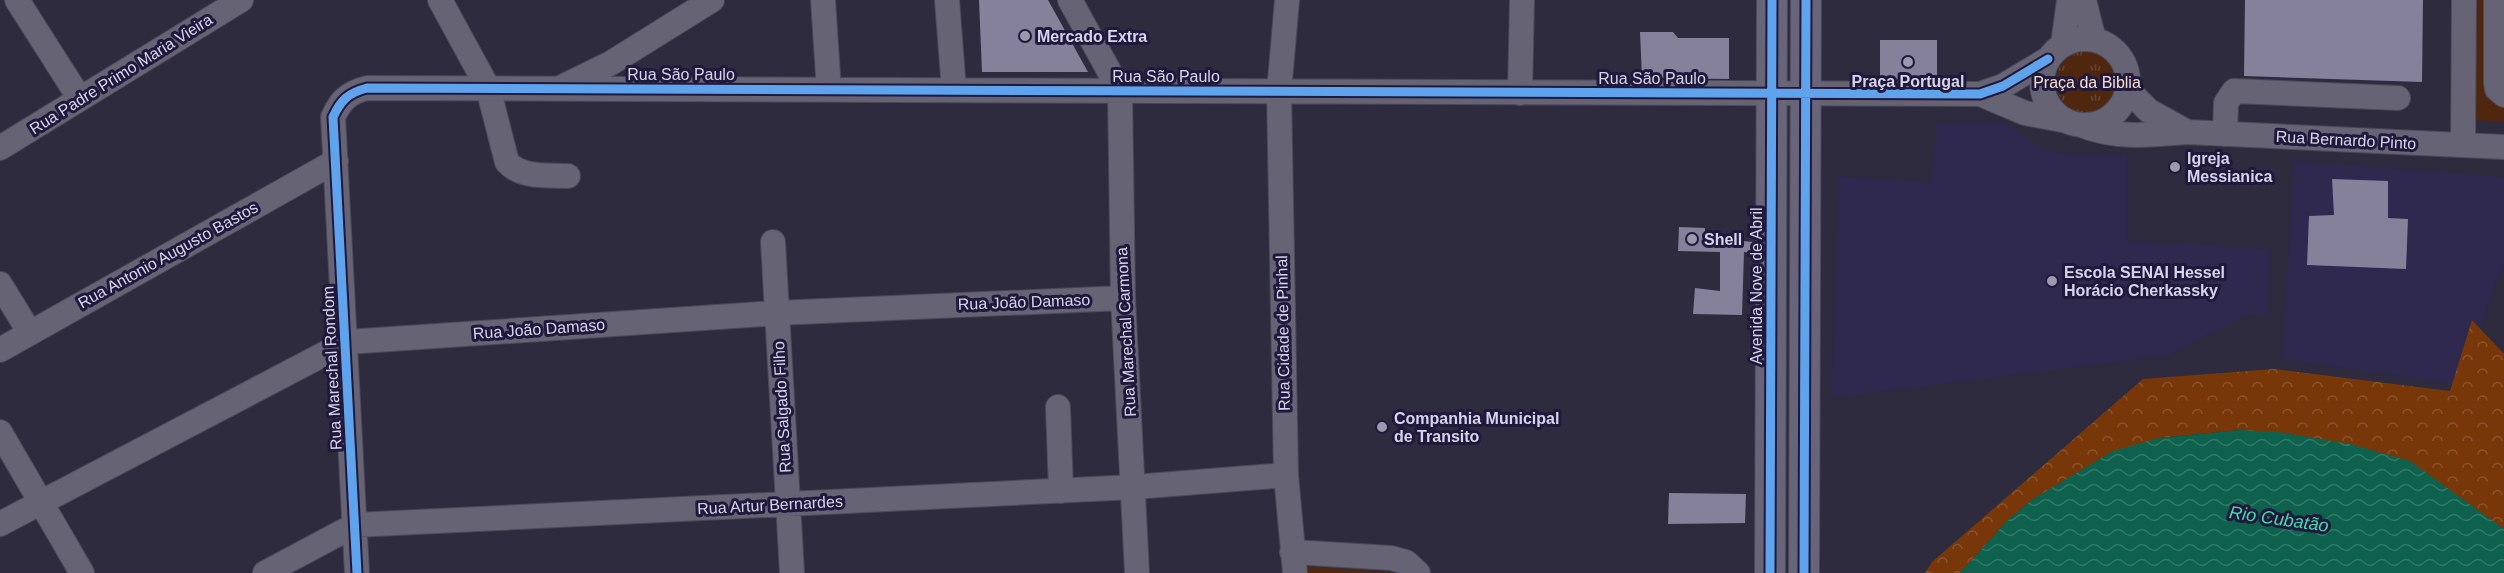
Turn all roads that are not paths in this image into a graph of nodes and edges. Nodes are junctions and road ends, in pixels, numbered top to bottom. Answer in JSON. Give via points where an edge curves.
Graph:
{"nodes":[{"id":1,"x":17,"y":0,"type":"edge"},
{"id":2,"x":440,"y":0,"type":"edge"},
{"id":3,"x":712,"y":0,"type":"edge"},
{"id":4,"x":824,"y":0,"type":"edge"},
{"id":5,"x":947,"y":0,"type":"edge"},
{"id":6,"x":1070,"y":0,"type":"edge"},
{"id":7,"x":1287,"y":0,"type":"edge"},
{"id":8,"x":1522,"y":0,"type":"edge"},
{"id":9,"x":1772,"y":0,"type":"edge"},
{"id":10,"x":1806,"y":0,"type":"edge"},
{"id":11,"x":2073,"y":0,"type":"edge"},
{"id":12,"x":2463,"y":0,"type":"edge"},
{"id":13,"x":2496,"y":0,"type":"edge"},
{"id":14,"x":234,"y":2,"type":"edge"},
{"id":15,"x":2094,"y":40,"type":"junction"},
{"id":16,"x":2056,"y":52,"type":"junction"},
{"id":17,"x":488,"y":88,"type":"junction"},
{"id":18,"x":559,"y":89,"type":"junction"},
{"id":19,"x":829,"y":90,"type":"junction"},
{"id":20,"x":954,"y":90,"type":"junction"},
{"id":21,"x":2128,"y":90,"type":"junction"},
{"id":22,"x":1120,"y":91,"type":"junction"},
{"id":23,"x":1279,"y":92,"type":"junction"},
{"id":24,"x":1520,"y":93,"type":"junction"},
{"id":25,"x":1772,"y":94,"type":"junction"},
{"id":26,"x":1805,"y":94,"type":"junction"},
{"id":27,"x":1980,"y":94,"type":"junction"},
{"id":28,"x":2504,"y":95,"type":"edge"},
{"id":29,"x":2398,"y":98,"type":"dead end"},
{"id":30,"x":80,"y":99,"type":"junction"},
{"id":31,"x":2074,"y":123,"type":"junction"},
{"id":32,"x":2187,"y":132,"type":"junction"},
{"id":33,"x":2225,"y":134,"type":"junction"},
{"id":34,"x":2463,"y":145,"type":"junction"},
{"id":35,"x":2504,"y":147,"type":"edge"},
{"id":36,"x":0,"y":148,"type":"edge"},
{"id":37,"x":336,"y":161,"type":"junction"},
{"id":38,"x":567,"y":176,"type":"dead end"},
{"id":39,"x":773,"y":242,"type":"dead end"},
{"id":40,"x":0,"y":285,"type":"edge"},
{"id":41,"x":1123,"y":298,"type":"junction"},
{"id":42,"x":777,"y":313,"type":"junction"},
{"id":43,"x":30,"y":333,"type":"junction"},
{"id":44,"x":346,"y":342,"type":"junction"},
{"id":45,"x":0,"y":350,"type":"edge"},
{"id":46,"x":1058,"y":407,"type":"dead end"},
{"id":47,"x":0,"y":432,"type":"edge"},
{"id":48,"x":1286,"y":475,"type":"junction"},
{"id":49,"x":1134,"y":487,"type":"junction"},
{"id":50,"x":1061,"y":491,"type":"junction"},
{"id":51,"x":787,"y":504,"type":"junction"},
{"id":52,"x":41,"y":505,"type":"junction"},
{"id":53,"x":0,"y":524,"type":"edge"},
{"id":54,"x":355,"y":525,"type":"junction"},
{"id":55,"x":1293,"y":562,"type":"edge"},
{"id":56,"x":82,"y":573,"type":"edge"},
{"id":57,"x":265,"y":573,"type":"edge"},
{"id":58,"x":357,"y":573,"type":"edge"},
{"id":59,"x":792,"y":573,"type":"edge"},
{"id":60,"x":1137,"y":573,"type":"edge"},
{"id":61,"x":1418,"y":573,"type":"edge"},
{"id":62,"x":1770,"y":573,"type":"edge"},
{"id":63,"x":1804,"y":573,"type":"edge"}],
"edges":[{"from":1,"to":30,"type":"street"},
{"from":2,"to":17,"type":"street"},
{"from":3,"to":18,"type":"street","via":[[611,63]]},
{"from":4,"to":19,"type":"street"},
{"from":5,"to":20,"type":"street"},
{"from":6,"to":22,"type":"street"},
{"from":7,"to":23,"type":"street","name":"Rua Cidade de Pinhal"},
{"from":8,"to":24,"type":"street"},
{"from":9,"to":25,"type":"main road","name":"Avenida Nove de Abril"},
{"from":10,"to":26,"type":"main road"},
{"from":11,"to":15,"type":"street"},
{"from":11,"to":16,"type":"street"},
{"from":12,"to":34,"type":"street"},
{"from":13,"to":28,"type":"street","via":[[2496,83]]},
{"from":14,"to":30,"type":"street","name":"Rua Padre Primo Maria Vieira"},
{"from":15,"to":16,"type":"street","via":[[2073,41]]},
{"from":15,"to":21,"type":"street","via":[[2112,48],[2121,58],[2127,70]]},
{"from":16,"to":27,"type":"street","name":"Rua São Paulo","via":[[2003,86]]},
{"from":16,"to":31,"type":"street","via":[[2042,79],[2045,99],[2058,116]]},
{"from":17,"to":18,"type":"street","name":"Rua São Paulo"},
{"from":17,"to":37,"type":"street","name":"Rua São Paulo","via":[[367,88],[347,95],[333,117]]},
{"from":17,"to":38,"type":"street","via":[[507,162],[513,169]]},
{"from":18,"to":19,"type":"street","name":"Rua São Paulo"},
{"from":19,"to":20,"type":"street","name":"Rua São Paulo"},
{"from":20,"to":22,"type":"street","name":"Rua São Paulo"},
{"from":21,"to":31,"type":"street","via":[[2124,102],[2106,120],[2094,125]]},
{"from":21,"to":32,"type":"street","name":"Rua Bernardo Pinto","via":[[2149,111]]},
{"from":22,"to":23,"type":"street","name":"Rua São Paulo"},
{"from":22,"to":41,"type":"street","name":"Rua Marechal Carmona"},
{"from":23,"to":24,"type":"street","name":"Rua São Paulo"},
{"from":23,"to":48,"type":"street","name":"Rua Cidade de Pinhal"},
{"from":24,"to":25,"type":"street","name":"Rua São Paulo"},
{"from":25,"to":26,"type":"street","name":"Rua São Paulo"},
{"from":25,"to":62,"type":"main road","name":"Avenida Nove de Abril"},
{"from":26,"to":27,"type":"street","name":"Rua São Paulo"},
{"from":26,"to":63,"type":"main road"},
{"from":27,"to":31,"type":"street","name":"Rua São Paulo","via":[[2025,113]]},
{"from":29,"to":33,"type":"street","via":[[2234,90],[2226,103]]},
{"from":30,"to":36,"type":"street","name":"Rua Padre Primo Maria Vieira"},
{"from":31,"to":32,"type":"street","name":"Rua Bernardo Pinto","via":[[2114,135]]},
{"from":32,"to":33,"type":"street","name":"Rua Bernardo Pinto"},
{"from":33,"to":34,"type":"street","name":"Rua Bernardo Pinto"},
{"from":34,"to":35,"type":"street","name":"Rua Bernardo Pinto"},
{"from":37,"to":43,"type":"street","name":"Rua Antonio Augusto Bastos"},
{"from":37,"to":44,"type":"street","name":"Rua Marechal Rondom"},
{"from":39,"to":42,"type":"street","name":"Rua Salgado Filho"},
{"from":40,"to":43,"type":"street"},
{"from":41,"to":42,"type":"street","name":"Rua João Damaso"},
{"from":41,"to":49,"type":"street","name":"Rua Marechal Carmona"},
{"from":42,"to":44,"type":"street","name":"Rua João Damaso"},
{"from":42,"to":51,"type":"street","name":"Rua Salgado Filho"},
{"from":43,"to":45,"type":"street","name":"Rua Antonio Augusto Bastos"},
{"from":44,"to":52,"type":"street","name":"Rua João Damaso"},
{"from":44,"to":54,"type":"street","name":"Rua Marechal Rondom"},
{"from":46,"to":50,"type":"street"},
{"from":47,"to":52,"type":"street"},
{"from":48,"to":49,"type":"street","name":"Rua Artur Bernardes"},
{"from":48,"to":55,"type":"street","name":"Rua Cidade de Pinhal"},
{"from":49,"to":50,"type":"street","name":"Rua Artur Bernardes"},
{"from":49,"to":60,"type":"street","name":"Rua Marechal Carmona"},
{"from":50,"to":51,"type":"street","name":"Rua Artur Bernardes"},
{"from":51,"to":54,"type":"street","name":"Rua Artur Bernardes"},
{"from":51,"to":59,"type":"street","name":"Rua Salgado Filho"},
{"from":52,"to":53,"type":"street","name":"Rua João Damaso"},
{"from":52,"to":56,"type":"street"},
{"from":54,"to":57,"type":"street","name":"Rua Artur Bernardes"},
{"from":54,"to":58,"type":"street","name":"Rua Marechal Rondom"},
{"from":55,"to":61,"type":"street","via":[[1392,558],[1406,562]]}]}
